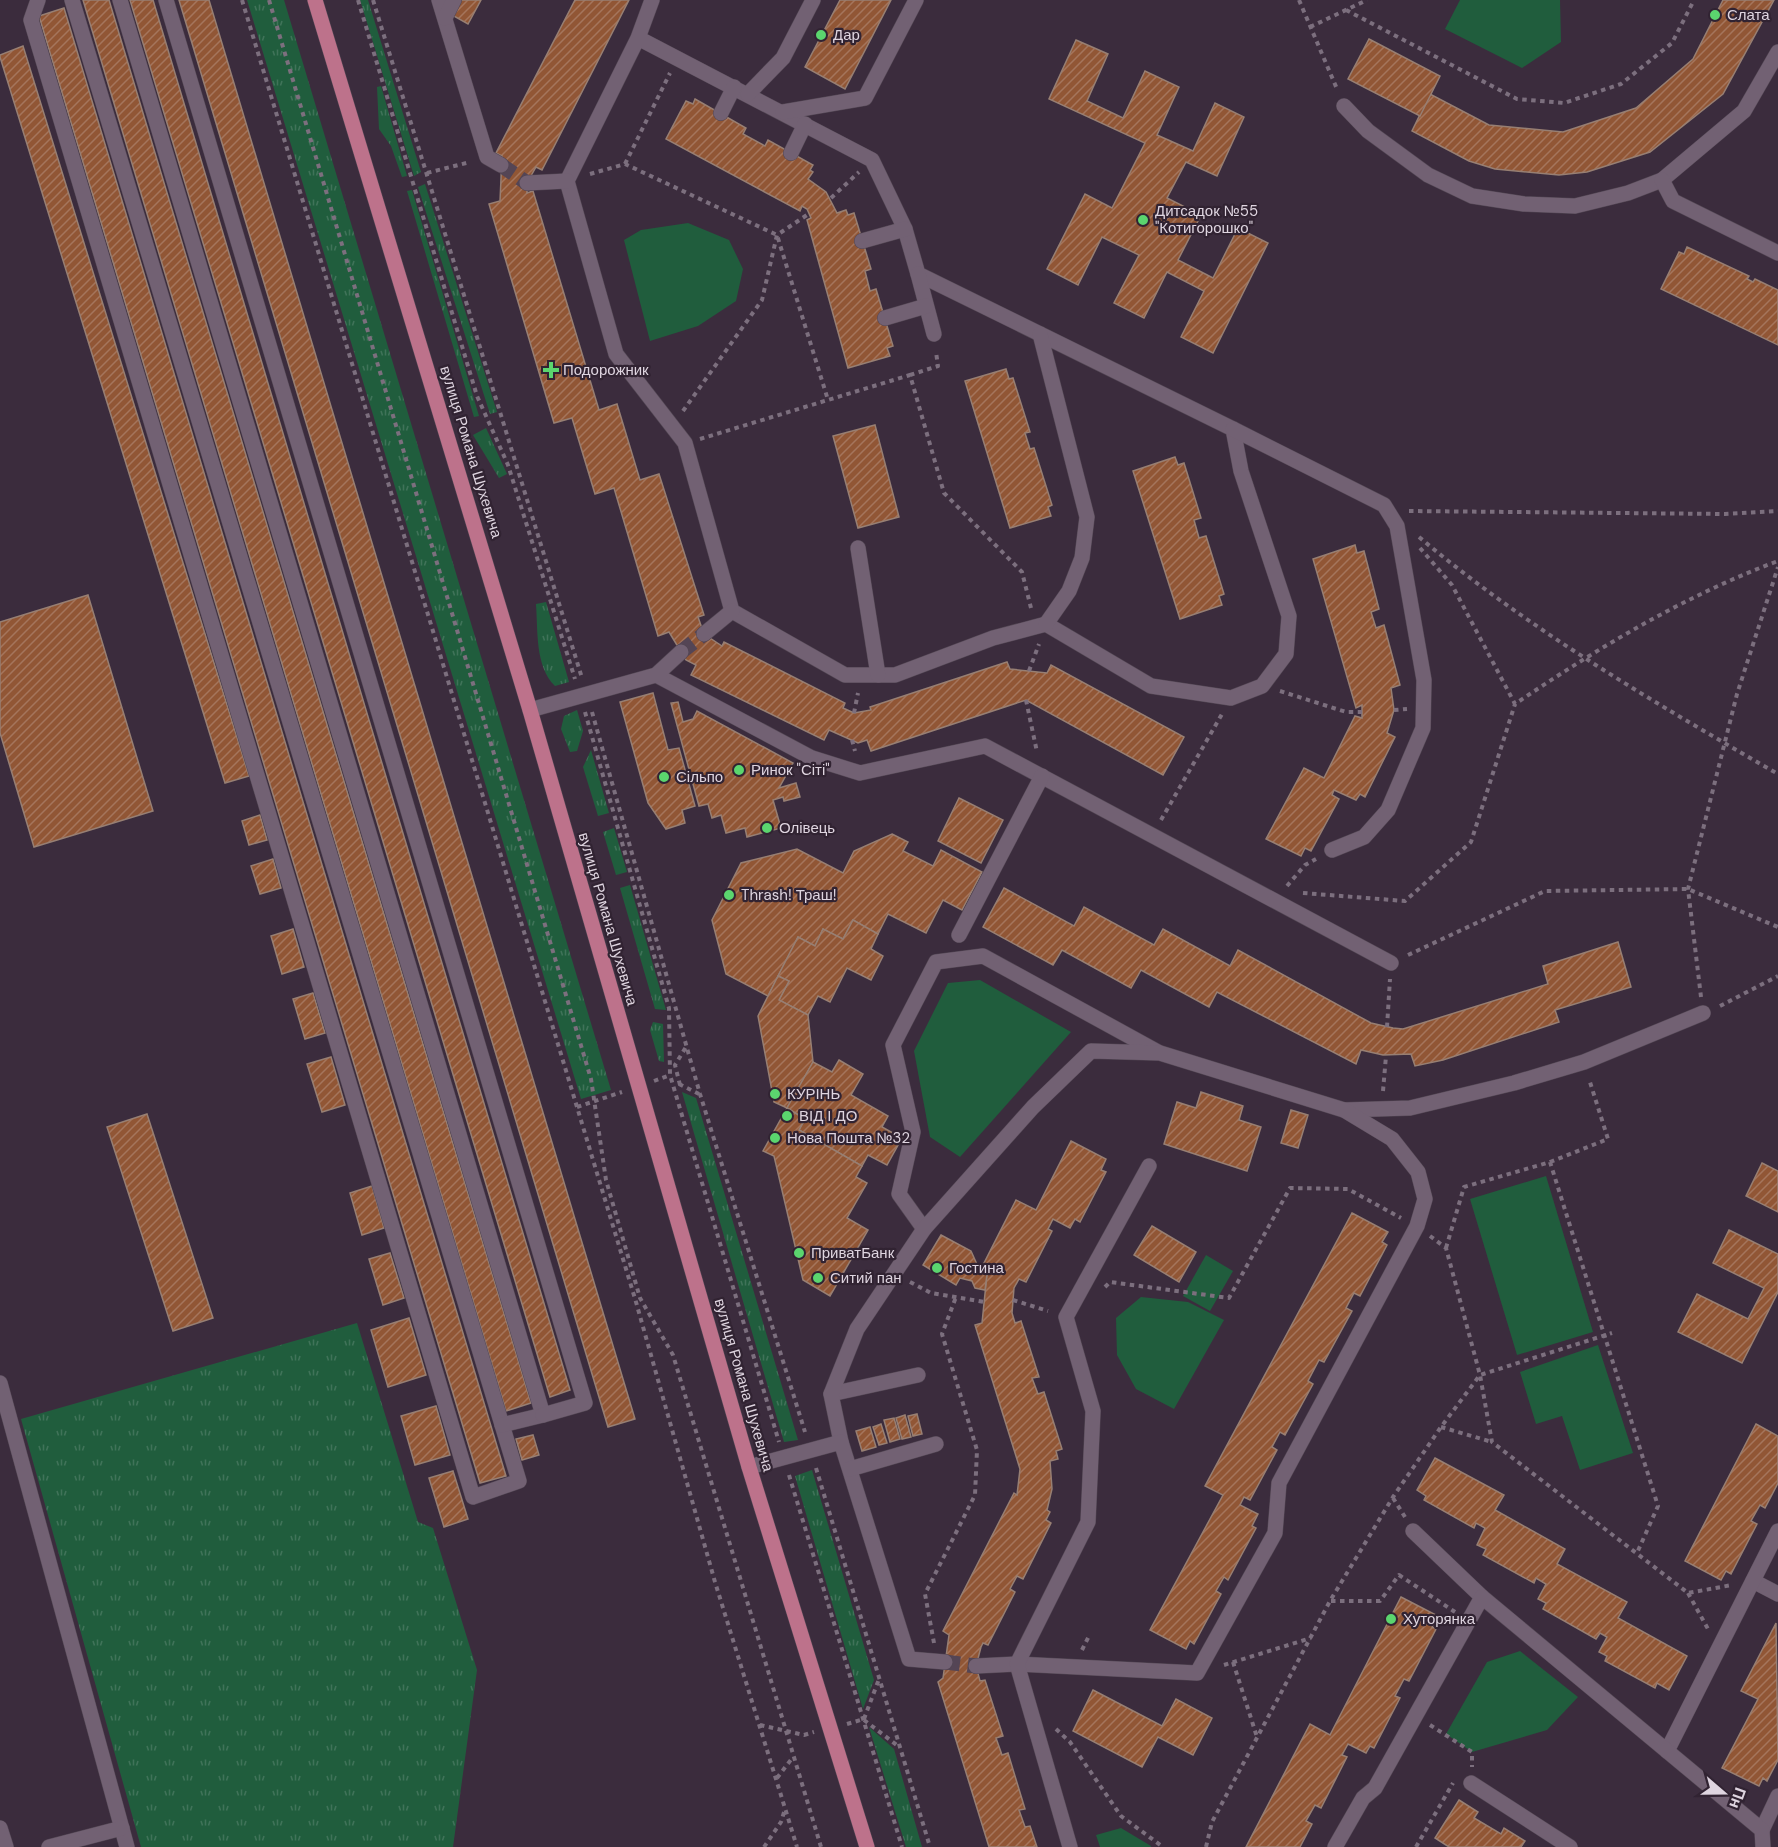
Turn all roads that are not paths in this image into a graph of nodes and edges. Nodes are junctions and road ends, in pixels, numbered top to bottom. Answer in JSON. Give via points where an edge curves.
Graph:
{"nodes":[{"id":1,"x":38,"y":0,"type":"edge"},
{"id":2,"x":72,"y":0,"type":"edge"},
{"id":3,"x":120,"y":0,"type":"edge"},
{"id":4,"x":166,"y":0,"type":"edge"},
{"id":5,"x":315,"y":0,"type":"edge"},
{"id":6,"x":439,"y":0,"type":"edge"},
{"id":7,"x":454,"y":0,"type":"edge"},
{"id":8,"x":651,"y":0,"type":"edge"},
{"id":9,"x":813,"y":0,"type":"edge"},
{"id":10,"x":916,"y":0,"type":"edge"},
{"id":11,"x":445,"y":18,"type":"junction"},
{"id":12,"x":638,"y":38,"type":"junction"},
{"id":13,"x":1778,"y":52,"type":"edge"},
{"id":14,"x":734,"y":87,"type":"junction"},
{"id":15,"x":748,"y":94,"type":"junction"},
{"id":16,"x":1344,"y":106,"type":"road end"},
{"id":17,"x":783,"y":112,"type":"junction"},
{"id":18,"x":721,"y":113,"type":"dead end"},
{"id":19,"x":805,"y":124,"type":"junction"},
{"id":20,"x":791,"y":153,"type":"dead end"},
{"id":21,"x":501,"y":165,"type":"tunnel mouth"},
{"id":22,"x":1662,"y":180,"type":"junction"},
{"id":23,"x":567,"y":181,"type":"junction"},
{"id":24,"x":527,"y":183,"type":"tunnel mouth"},
{"id":25,"x":905,"y":229,"type":"junction"},
{"id":26,"x":862,"y":241,"type":"dead end"},
{"id":27,"x":1778,"y":253,"type":"edge"},
{"id":28,"x":918,"y":274,"type":"junction"},
{"id":29,"x":926,"y":306,"type":"junction"},
{"id":30,"x":885,"y":318,"type":"dead end"},
{"id":31,"x":934,"y":334,"type":"road end"},
{"id":32,"x":1040,"y":334,"type":"junction"},
{"id":33,"x":1233,"y":429,"type":"junction"},
{"id":34,"x":858,"y":548,"type":"dead end"},
{"id":35,"x":732,"y":611,"type":"junction"},
{"id":36,"x":1046,"y":624,"type":"junction"},
{"id":37,"x":704,"y":634,"type":"tunnel mouth"},
{"id":38,"x":681,"y":652,"type":"tunnel mouth"},
{"id":39,"x":656,"y":675,"type":"junction"},
{"id":40,"x":878,"y":675,"type":"junction"},
{"id":41,"x":530,"y":710,"type":"junction"},
{"id":42,"x":1042,"y":776,"type":"junction"},
{"id":43,"x":1332,"y":850,"type":"dead end"},
{"id":44,"x":959,"y":935,"type":"dead end"},
{"id":45,"x":1391,"y":963,"type":"road end"},
{"id":46,"x":1703,"y":1013,"type":"road end"},
{"id":47,"x":1160,"y":1053,"type":"junction"},
{"id":48,"x":1344,"y":1110,"type":"junction"},
{"id":49,"x":1149,"y":1166,"type":"dead end"},
{"id":50,"x":924,"y":1229,"type":"junction"},
{"id":51,"x":918,"y":1376,"type":"dead end"},
{"id":52,"x":0,"y":1383,"type":"edge"},
{"id":53,"x":831,"y":1394,"type":"junction"},
{"id":54,"x":543,"y":1414,"type":"junction"},
{"id":55,"x":6,"y":1422,"type":"edge"},
{"id":56,"x":502,"y":1425,"type":"junction"},
{"id":57,"x":841,"y":1442,"type":"junction"},
{"id":58,"x":936,"y":1444,"type":"dead end"},
{"id":59,"x":749,"y":1467,"type":"junction"},
{"id":60,"x":850,"y":1469,"type":"junction"},
{"id":61,"x":1413,"y":1530,"type":"dead end"},
{"id":62,"x":1778,"y":1532,"type":"edge"},
{"id":63,"x":1753,"y":1581,"type":"junction"},
{"id":64,"x":1778,"y":1594,"type":"edge"},
{"id":65,"x":1482,"y":1597,"type":"junction"},
{"id":66,"x":942,"y":1661,"type":"tunnel mouth"},
{"id":67,"x":1017,"y":1664,"type":"junction"},
{"id":68,"x":976,"y":1666,"type":"tunnel mouth"},
{"id":69,"x":1667,"y":1750,"type":"junction"},
{"id":70,"x":1472,"y":1783,"type":"road end"},
{"id":71,"x":1778,"y":1796,"type":"edge"},
{"id":72,"x":0,"y":1828,"type":"edge"},
{"id":73,"x":122,"y":1828,"type":"junction"},
{"id":74,"x":1762,"y":1830,"type":"junction"},
{"id":75,"x":6,"y":1847,"type":"edge"},
{"id":76,"x":49,"y":1847,"type":"edge"},
{"id":77,"x":127,"y":1847,"type":"edge"},
{"id":78,"x":867,"y":1847,"type":"edge"},
{"id":79,"x":1070,"y":1847,"type":"edge"},
{"id":80,"x":1335,"y":1847,"type":"edge"},
{"id":81,"x":1570,"y":1847,"type":"edge"},
{"id":82,"x":1763,"y":1847,"type":"edge"}],
"edges":[{"from":1,"to":56,"type":"lane","via":[[31,20],[473,1497],[519,1482]]},
{"from":2,"to":56,"type":"lane"},
{"from":3,"to":54,"type":"lane"},
{"from":4,"to":54,"type":"lane","via":[[585,1403]]},
{"from":5,"to":41,"type":"main road","name":"вулиця Романа Шухевича"},
{"from":6,"to":11,"type":"lane"},
{"from":7,"to":11,"type":"lane"},
{"from":8,"to":12,"type":"lane"},
{"from":9,"to":15,"type":"lane","via":[[783,58]]},
{"from":10,"to":17,"type":"lane","via":[[865,98]]},
{"from":11,"to":21,"type":"lane","via":[[487,157]]},
{"from":12,"to":14,"type":"lane"},
{"from":12,"to":23,"type":"lane"},
{"from":13,"to":22,"type":"lane","via":[[1744,111]]},
{"from":14,"to":15,"type":"lane"},
{"from":14,"to":18,"type":"lane"},
{"from":15,"to":17,"type":"lane"},
{"from":16,"to":22,"type":"lane","via":[[1368,131],[1428,175],[1472,196],[1575,206]]},
{"from":17,"to":19,"type":"lane"},
{"from":19,"to":20,"type":"lane"},
{"from":19,"to":25,"type":"lane","via":[[872,160]]},
{"from":22,"to":27,"type":"lane","via":[[1673,201]]},
{"from":23,"to":24,"type":"lane"},
{"from":23,"to":35,"type":"lane","via":[[615,354],[685,443]]},
{"from":25,"to":26,"type":"lane"},
{"from":25,"to":28,"type":"lane"},
{"from":28,"to":29,"type":"lane"},
{"from":28,"to":32,"type":"lane"},
{"from":29,"to":30,"type":"lane"},
{"from":29,"to":31,"type":"lane"},
{"from":32,"to":33,"type":"lane"},
{"from":32,"to":36,"type":"lane","via":[[1087,517],[1082,558],[1069,591]]},
{"from":33,"to":36,"type":"lane","via":[[1241,471],[1289,616],[1286,654],[1262,686],[1231,698],[1151,686]]},
{"from":33,"to":43,"type":"lane","via":[[1384,505],[1397,526],[1424,680],[1423,728],[1388,810],[1364,837]]},
{"from":34,"to":40,"type":"lane"},
{"from":35,"to":37,"type":"lane"},
{"from":35,"to":40,"type":"lane","via":[[845,675]]},
{"from":36,"to":40,"type":"lane","via":[[993,638],[895,675]]},
{"from":38,"to":39,"type":"lane"},
{"from":39,"to":41,"type":"lane"},
{"from":39,"to":42,"type":"lane","via":[[812,758],[860,773],[985,746]]},
{"from":41,"to":59,"type":"main road","name":"вулиця Романа Шухевича"},
{"from":42,"to":44,"type":"lane"},
{"from":42,"to":45,"type":"lane"},
{"from":46,"to":48,"type":"lane","via":[[1584,1062],[1410,1108]]},
{"from":47,"to":48,"type":"lane"},
{"from":47,"to":50,"type":"lane","via":[[1091,1052],[1033,1107]]},
{"from":47,"to":50,"type":"lane","via":[[983,956],[936,962],[893,1045],[913,1132],[899,1194]]},
{"from":48,"to":67,"type":"lane","via":[[1392,1139],[1418,1172],[1425,1199],[1416,1226],[1279,1483],[1275,1533],[1197,1673]]},
{"from":49,"to":67,"type":"lane","via":[[1066,1317],[1093,1411],[1088,1521]]},
{"from":50,"to":53,"type":"lane","via":[[857,1329]]},
{"from":51,"to":53,"type":"lane"},
{"from":52,"to":55,"type":"lane"},
{"from":53,"to":57,"type":"lane"},
{"from":54,"to":56,"type":"lane"},
{"from":55,"to":73,"type":"lane"},
{"from":57,"to":59,"type":"lane"},
{"from":57,"to":60,"type":"lane"},
{"from":58,"to":60,"type":"lane"},
{"from":59,"to":78,"type":"main road","name":"вулиця Романа Шухевича"},
{"from":60,"to":66,"type":"lane","via":[[909,1659]]},
{"from":61,"to":65,"type":"lane"},
{"from":62,"to":63,"type":"lane"},
{"from":63,"to":64,"type":"lane"},
{"from":63,"to":69,"type":"lane"},
{"from":65,"to":69,"type":"lane"},
{"from":65,"to":80,"type":"lane","via":[[1376,1788],[1363,1798]]},
{"from":67,"to":68,"type":"lane"},
{"from":67,"to":79,"type":"lane"},
{"from":69,"to":74,"type":"lane"},
{"from":70,"to":81,"type":"lane"},
{"from":71,"to":74,"type":"lane"},
{"from":72,"to":75,"type":"lane"},
{"from":73,"to":76,"type":"lane"},
{"from":73,"to":77,"type":"lane"},
{"from":74,"to":82,"type":"lane"}]}
